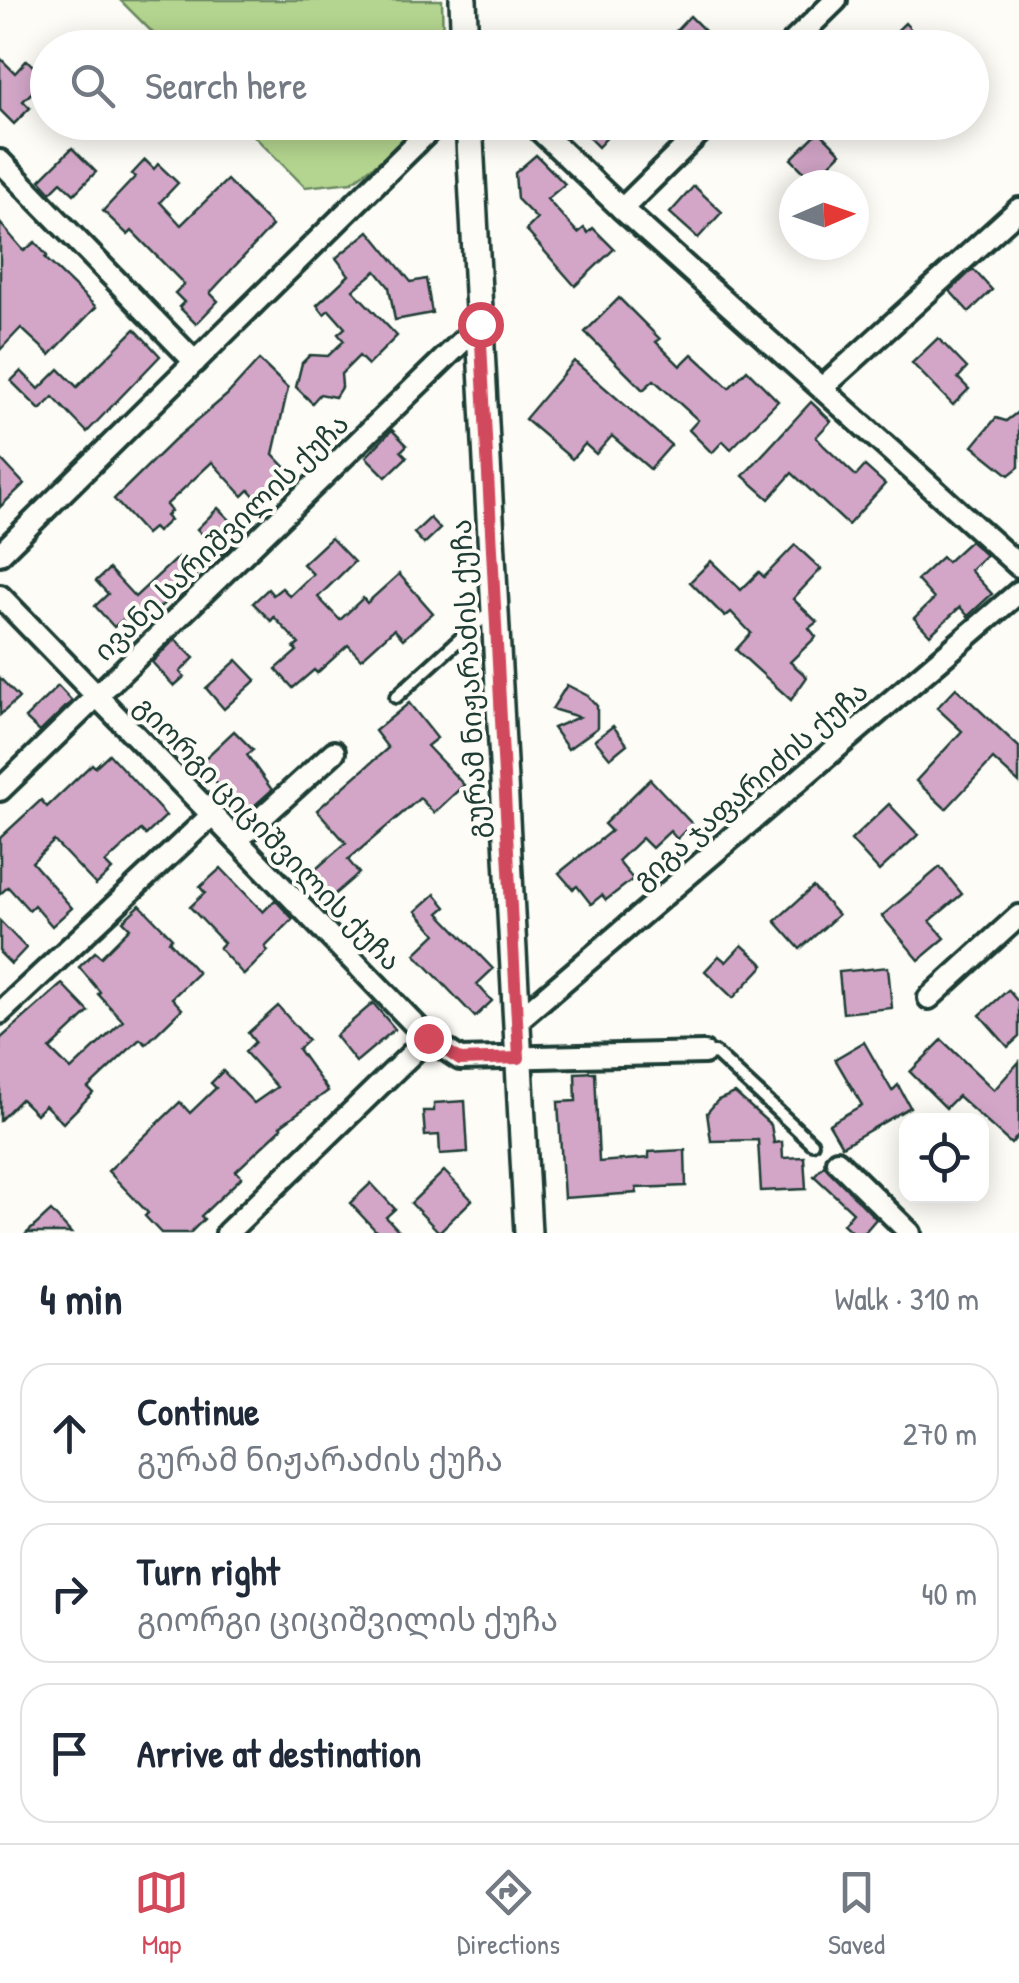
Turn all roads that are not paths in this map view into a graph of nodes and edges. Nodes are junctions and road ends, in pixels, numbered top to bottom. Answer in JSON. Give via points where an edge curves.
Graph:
{"nodes":[{"id":1,"x":463,"y":0,"type":"edge"},
{"id":2,"x":836,"y":0,"type":"edge"},
{"id":3,"x":464,"y":30,"type":"edge"},
{"id":4,"x":806,"y":30,"type":"edge"},
{"id":5,"x":420,"y":140,"type":"edge"},
{"id":6,"x":470,"y":140,"type":"edge"},
{"id":7,"x":550,"y":140,"type":"edge"},
{"id":8,"x":692,"y":140,"type":"edge"},
{"id":9,"x":0,"y":161,"type":"edge"},
{"id":10,"x":622,"y":209,"type":"junction"},
{"id":11,"x":1019,"y":209,"type":"edge"},
{"id":12,"x":480,"y":324,"type":"junction"},
{"id":13,"x":195,"y":362,"type":"junction"},
{"id":14,"x":822,"y":388,"type":"junction"},
{"id":15,"x":0,"y":554,"type":"edge"},
{"id":16,"x":1019,"y":566,"type":"edge"},
{"id":17,"x":1019,"y":592,"type":"edge"},
{"id":18,"x":0,"y":596,"type":"edge"},
{"id":19,"x":495,"y":606,"type":"junction"},
{"id":20,"x":97,"y":696,"type":"junction"},
{"id":21,"x":396,"y":697,"type":"dead end"},
{"id":22,"x":334,"y":752,"type":"dead end"},
{"id":23,"x":0,"y":790,"type":"edge"},
{"id":24,"x":212,"y":814,"type":"junction"},
{"id":25,"x":236,"y":840,"type":"junction"},
{"id":26,"x":1019,"y":916,"type":"edge"},
{"id":27,"x":929,"y":998,"type":"dead end"},
{"id":28,"x":0,"y":1013,"type":"edge"},
{"id":29,"x":517,"y":1021,"type":"junction"},
{"id":30,"x":428,"y":1038,"type":"junction"},
{"id":31,"x":704,"y":1053,"type":"joint"},
{"id":32,"x":519,"y":1058,"type":"junction"},
{"id":33,"x":812,"y":1143,"type":"dead end"},
{"id":34,"x":837,"y":1161,"type":"dead end"},
{"id":35,"x":227,"y":1233,"type":"edge"},
{"id":36,"x":528,"y":1233,"type":"edge"},
{"id":37,"x":910,"y":1233,"type":"edge"}],
"edges":[{"from":1,"to":3,"type":"street"},
{"from":2,"to":4,"type":"street"},
{"from":5,"to":13,"type":"street"},
{"from":6,"to":12,"type":"street","name":"გურამ ნიჟარაძის ქუჩა"},
{"from":7,"to":10,"type":"street"},
{"from":8,"to":10,"type":"street"},
{"from":9,"to":13,"type":"street"},
{"from":10,"to":14,"type":"street"},
{"from":11,"to":14,"type":"street"},
{"from":12,"to":19,"type":"street","name":"გურამ ნიჟარაძის ქუჩა"},
{"from":12,"to":20,"type":"street","name":"ივანე სარიშვილის ქუჩა"},
{"from":13,"to":15,"type":"street"},
{"from":14,"to":16,"type":"street"},
{"from":17,"to":29,"type":"street","name":"გიგა ჯაფარიძის ქუჩა"},
{"from":18,"to":20,"type":"street","name":"გიორგი ციციშვილის ქუჩა"},
{"from":19,"to":21,"type":"lane"},
{"from":19,"to":29,"type":"street","name":"გურამ ნიჟარაძის ქუჩა"},
{"from":20,"to":23,"type":"street","name":"ივანე სარიშვილის ქუჩა"},
{"from":20,"to":24,"type":"street","name":"გიორგი ციციშვილის ქუჩა"},
{"from":22,"to":25,"type":"street"},
{"from":24,"to":25,"type":"street","name":"გიორგი ციციშვილის ქუჩა"},
{"from":24,"to":28,"type":"street"},
{"from":25,"to":30,"type":"street","name":"გიორგი ციციშვილის ქუჩა"},
{"from":26,"to":27,"type":"street"},
{"from":29,"to":32,"type":"street","name":"გურამ ნიჟარაძის ქუჩა"},
{"from":30,"to":32,"type":"street","name":"გიორგი ციციშვილის ქუჩა","via":[[460,1060]]},
{"from":30,"to":35,"type":"street"},
{"from":31,"to":32,"type":"street","name":"გიორგი ციციშვილის ქუჩა"},
{"from":31,"to":33,"type":"lane","via":[[714,1053]]},
{"from":32,"to":36,"type":"street","name":"გურამ ნიჟარაძის ქუჩა"},
{"from":34,"to":37,"type":"street"}]}
